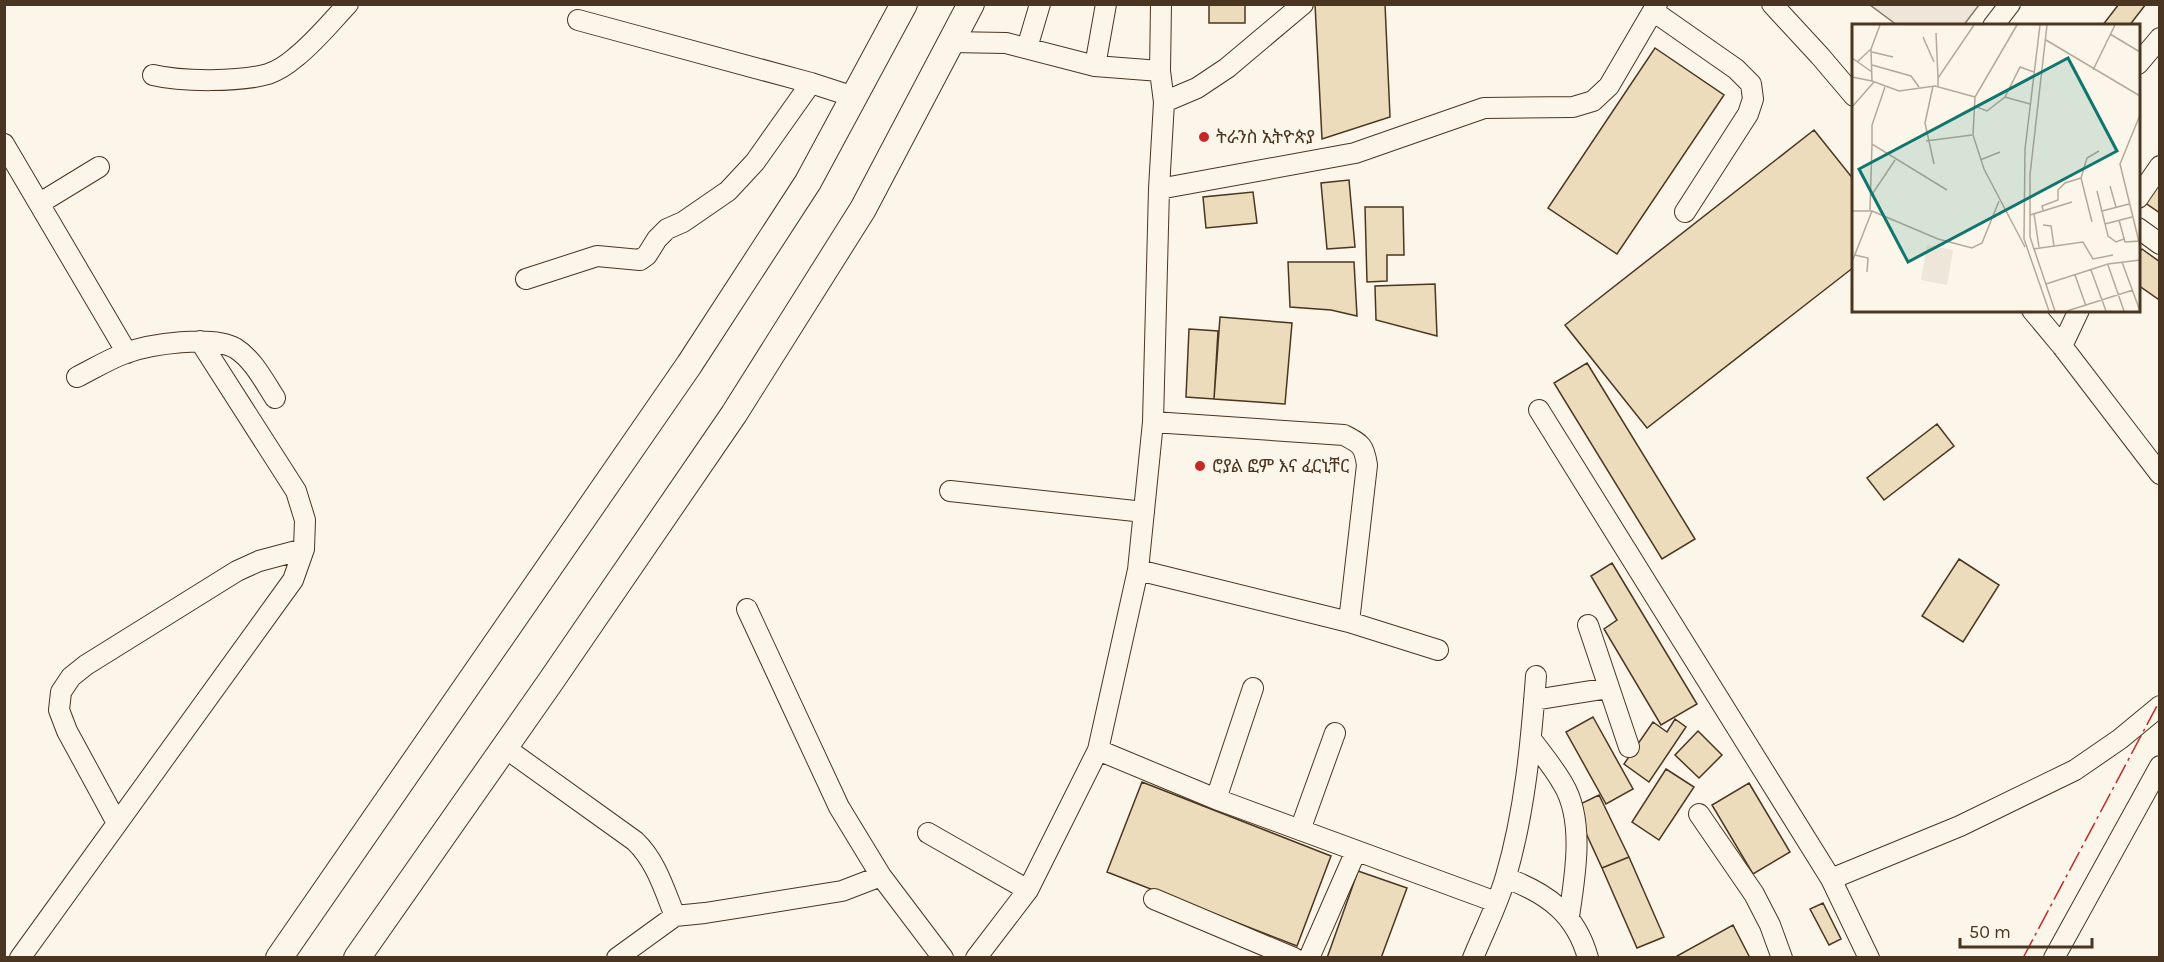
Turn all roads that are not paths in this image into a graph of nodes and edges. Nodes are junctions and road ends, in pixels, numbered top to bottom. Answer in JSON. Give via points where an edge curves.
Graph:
{"nodes":[{"id":1,"x":348,"y":4,"type":"edge"},
{"id":2,"x":904,"y":4,"type":"edge"},
{"id":3,"x":971,"y":4,"type":"edge"},
{"id":4,"x":1040,"y":4,"type":"edge"},
{"id":5,"x":1106,"y":4,"type":"edge"},
{"id":6,"x":1161,"y":4,"type":"edge"},
{"id":7,"x":1303,"y":4,"type":"edge"},
{"id":8,"x":1772,"y":4,"type":"edge"},
{"id":9,"x":2010,"y":4,"type":"edge"},
{"id":10,"x":1655,"y":8,"type":"edge"},
{"id":11,"x":578,"y":20,"type":"dead end"},
{"id":12,"x":1995,"y":24,"type":"edge"},
{"id":13,"x":2160,"y":38,"type":"edge"},
{"id":14,"x":950,"y":42,"type":"junction"},
{"id":15,"x":1028,"y":48,"type":"junction"},
{"id":16,"x":2140,"y":63,"type":"edge"},
{"id":17,"x":1095,"y":66,"type":"junction"},
{"id":18,"x":1160,"y":71,"type":"junction"},
{"id":19,"x":153,"y":75,"type":"dead end"},
{"id":20,"x":812,"y":83,"type":"junction"},
{"id":21,"x":1852,"y":94,"type":"edge"},
{"id":22,"x":854,"y":97,"type":"junction"},
{"id":23,"x":1164,"y":102,"type":"junction"},
{"id":24,"x":4,"y":144,"type":"edge"},
{"id":25,"x":99,"y":166,"type":"dead end"},
{"id":26,"x":2160,"y":166,"type":"edge"},
{"id":27,"x":1159,"y":189,"type":"junction"},
{"id":28,"x":2140,"y":196,"type":"edge"},
{"id":29,"x":40,"y":203,"type":"junction"},
{"id":30,"x":1684,"y":212,"type":"dead end"},
{"id":31,"x":2140,"y":229,"type":"edge"},
{"id":32,"x":2160,"y":244,"type":"edge"},
{"id":33,"x":526,"y":279,"type":"dead end"},
{"id":34,"x":2034,"y":312,"type":"edge"},
{"id":35,"x":2078,"y":312,"type":"edge"},
{"id":36,"x":200,"y":341,"type":"junction"},
{"id":37,"x":2062,"y":346,"type":"junction"},
{"id":38,"x":127,"y":353,"type":"junction"},
{"id":39,"x":77,"y":377,"type":"dead end"},
{"id":40,"x":275,"y":398,"type":"dead end"},
{"id":41,"x":1539,"y":410,"type":"dead end"},
{"id":42,"x":1153,"y":422,"type":"junction"},
{"id":43,"x":2160,"y":474,"type":"edge"},
{"id":44,"x":950,"y":491,"type":"dead end"},
{"id":45,"x":1144,"y":512,"type":"junction"},
{"id":46,"x":304,"y":549,"type":"junction"},
{"id":47,"x":1138,"y":570,"type":"junction"},
{"id":48,"x":747,"y":609,"type":"dead end"},
{"id":49,"x":1349,"y":622,"type":"junction"},
{"id":50,"x":1588,"y":625,"type":"dead end"},
{"id":51,"x":1438,"y":650,"type":"dead end"},
{"id":52,"x":1536,"y":676,"type":"dead end"},
{"id":53,"x":1253,"y":688,"type":"dead end"},
{"id":54,"x":1609,"y":688,"type":"junction"},
{"id":55,"x":1534,"y":700,"type":"junction"},
{"id":56,"x":2160,"y":706,"type":"edge"},
{"id":57,"x":1335,"y":733,"type":"dead end"},
{"id":58,"x":1531,"y":739,"type":"junction"},
{"id":59,"x":504,"y":747,"type":"junction"},
{"id":60,"x":1629,"y":747,"type":"dead end"},
{"id":61,"x":1098,"y":750,"type":"junction"},
{"id":62,"x":2160,"y":766,"type":"edge"},
{"id":63,"x":1216,"y":799,"type":"junction"},
{"id":64,"x":1699,"y":814,"type":"dead end"},
{"id":65,"x":117,"y":823,"type":"junction"},
{"id":66,"x":1300,"y":830,"type":"junction"},
{"id":67,"x":928,"y":833,"type":"dead end"},
{"id":68,"x":1356,"y":851,"type":"junction"},
{"id":69,"x":881,"y":876,"type":"junction"},
{"id":70,"x":1506,"y":878,"type":"junction"},
{"id":71,"x":1832,"y":879,"type":"junction"},
{"id":72,"x":1028,"y":890,"type":"junction"},
{"id":73,"x":1154,"y":899,"type":"dead end"},
{"id":74,"x":1496,"y":902,"type":"junction"},
{"id":75,"x":675,"y":916,"type":"junction"},
{"id":76,"x":1569,"y":916,"type":"junction"},
{"id":77,"x":20,"y":957,"type":"edge"},
{"id":78,"x":279,"y":957,"type":"edge"},
{"id":79,"x":357,"y":957,"type":"edge"},
{"id":80,"x":617,"y":957,"type":"edge"},
{"id":81,"x":943,"y":957,"type":"edge"},
{"id":82,"x":976,"y":957,"type":"edge"},
{"id":83,"x":1294,"y":957,"type":"edge"},
{"id":84,"x":1309,"y":957,"type":"edge"},
{"id":85,"x":1473,"y":957,"type":"edge"},
{"id":86,"x":1588,"y":957,"type":"edge"},
{"id":87,"x":1782,"y":957,"type":"edge"},
{"id":88,"x":1869,"y":957,"type":"edge"},
{"id":89,"x":2054,"y":957,"type":"edge"}],
"edges":[{"from":1,"to":19,"type":"street","via":[[296,58],[270,74],[193,79]]},
{"from":2,"to":22,"type":"main road"},
{"from":3,"to":14,"type":"main road"},
{"from":4,"to":15,"type":"street"},
{"from":5,"to":17,"type":"street"},
{"from":6,"to":18,"type":"street"},
{"from":7,"to":23,"type":"street","via":[[1227,68],[1197,88]]},
{"from":8,"to":21,"type":"street"},
{"from":9,"to":12,"type":"street"},
{"from":10,"to":27,"type":"street","via":[[1609,86],[1593,101],[1573,107],[1484,108],[1355,153]]},
{"from":10,"to":30,"type":"street","via":[[1751,84],[1753,99],[1748,114]]},
{"from":11,"to":20,"type":"street"},
{"from":13,"to":16,"type":"street"},
{"from":14,"to":15,"type":"street","via":[[1006,43]]},
{"from":14,"to":59,"type":"main road","via":[[862,209],[734,414]]},
{"from":15,"to":17,"type":"street"},
{"from":17,"to":18,"type":"street"},
{"from":18,"to":23,"type":"street"},
{"from":20,"to":22,"type":"street"},
{"from":20,"to":33,"type":"street","via":[[755,162],[728,191],[667,229],[640,260],[597,256]]},
{"from":22,"to":78,"type":"main road","via":[[808,182],[689,365]]},
{"from":23,"to":27,"type":"street"},
{"from":24,"to":29,"type":"street"},
{"from":25,"to":29,"type":"street"},
{"from":26,"to":28,"type":"street"},
{"from":27,"to":42,"type":"street"},
{"from":29,"to":38,"type":"street"},
{"from":31,"to":32,"type":"street"},
{"from":34,"to":37,"type":"street"},
{"from":35,"to":37,"type":"street"},
{"from":36,"to":38,"type":"street"},
{"from":36,"to":40,"type":"street","via":[[235,348],[254,366]]},
{"from":36,"to":46,"type":"street","via":[[296,491],[305,520]]},
{"from":37,"to":43,"type":"street"},
{"from":38,"to":39,"type":"street"},
{"from":41,"to":71,"type":"street"},
{"from":42,"to":45,"type":"street"},
{"from":42,"to":49,"type":"street","via":[[1344,435],[1365,450],[1367,465]]},
{"from":44,"to":45,"type":"street"},
{"from":45,"to":47,"type":"street"},
{"from":46,"to":65,"type":"street","via":[[293,580]]},
{"from":46,"to":65,"type":"street","via":[[237,571],[71,677],[61,692],[59,710]]},
{"from":47,"to":49,"type":"street"},
{"from":47,"to":61,"type":"street"},
{"from":48,"to":69,"type":"street","via":[[839,807]]},
{"from":49,"to":51,"type":"street"},
{"from":50,"to":54,"type":"street"},
{"from":52,"to":55,"type":"street"},
{"from":53,"to":63,"type":"street"},
{"from":54,"to":55,"type":"street"},
{"from":54,"to":60,"type":"street"},
{"from":55,"to":58,"type":"street"},
{"from":56,"to":71,"type":"street","via":[[2075,770],[1960,826]]},
{"from":57,"to":66,"type":"street"},
{"from":58,"to":70,"type":"street","via":[[1519,823]]},
{"from":58,"to":76,"type":"street","via":[[1564,786],[1572,808],[1577,867]]},
{"from":59,"to":75,"type":"street","via":[[645,850]]},
{"from":59,"to":79,"type":"main road"},
{"from":61,"to":63,"type":"street"},
{"from":61,"to":72,"type":"street"},
{"from":62,"to":89,"type":"street"},
{"from":63,"to":66,"type":"street"},
{"from":64,"to":87,"type":"street","via":[[1754,894]]},
{"from":65,"to":77,"type":"street"},
{"from":66,"to":68,"type":"street"},
{"from":67,"to":72,"type":"street"},
{"from":68,"to":74,"type":"street"},
{"from":68,"to":84,"type":"street"},
{"from":69,"to":75,"type":"street","via":[[842,891]]},
{"from":69,"to":81,"type":"street"},
{"from":70,"to":74,"type":"street"},
{"from":70,"to":76,"type":"street","via":[[1529,886]]},
{"from":71,"to":88,"type":"street"},
{"from":72,"to":82,"type":"street"},
{"from":73,"to":83,"type":"street"},
{"from":74,"to":85,"type":"street"},
{"from":75,"to":80,"type":"street"},
{"from":76,"to":86,"type":"street"}]}
